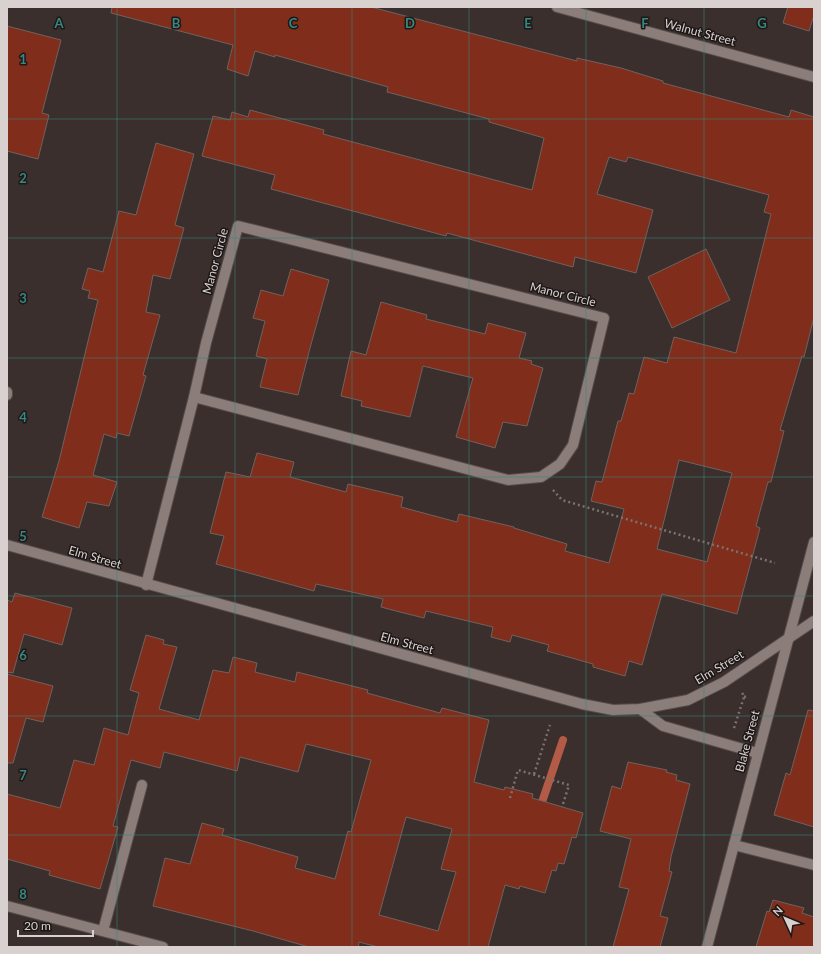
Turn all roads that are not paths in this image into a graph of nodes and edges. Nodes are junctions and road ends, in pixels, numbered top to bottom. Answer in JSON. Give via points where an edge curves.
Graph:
{"nodes":[{"id":1,"x":556,"y":7,"type":"edge"},
{"id":2,"x":814,"y":77,"type":"edge"},
{"id":3,"x":194,"y":397,"type":"junction"},
{"id":4,"x":814,"y":542,"type":"edge"},
{"id":5,"x":7,"y":545,"type":"edge"},
{"id":6,"x":146,"y":585,"type":"junction"},
{"id":7,"x":814,"y":621,"type":"edge"},
{"id":8,"x":789,"y":637,"type":"junction"},
{"id":9,"x":640,"y":709,"type":"junction"},
{"id":10,"x":757,"y":753,"type":"junction"},
{"id":11,"x":142,"y":785,"type":"dead end"},
{"id":12,"x":734,"y":845,"type":"junction"},
{"id":13,"x":814,"y":865,"type":"edge"},
{"id":14,"x":7,"y":906,"type":"edge"},
{"id":15,"x":103,"y":931,"type":"junction"},
{"id":16,"x":163,"y":947,"type":"edge"},
{"id":17,"x":707,"y":947,"type":"edge"}],
"edges":[{"from":1,"to":2,"type":"street","name":"Walnut Street"},
{"from":3,"to":3,"type":"street","name":"Manor Circle","via":[[238,226],[604,318],[573,445],[560,464],[541,478],[508,480]]},
{"from":3,"to":6,"type":"street","name":"Manor Circle"},
{"from":4,"to":8,"type":"street","name":"Blake Street"},
{"from":5,"to":6,"type":"street","name":"Elm Street"},
{"from":6,"to":9,"type":"street","name":"Elm Street","via":[[582,704],[613,710]]},
{"from":7,"to":8,"type":"street","name":"Elm Street"},
{"from":8,"to":9,"type":"street","name":"Elm Street","via":[[724,682],[688,700]]},
{"from":8,"to":10,"type":"street","name":"Blake Street"},
{"from":9,"to":10,"type":"street","via":[[663,726]]},
{"from":10,"to":12,"type":"street","name":"Blake Street"},
{"from":11,"to":15,"type":"street"},
{"from":12,"to":13,"type":"street"},
{"from":12,"to":17,"type":"street","name":"Blake Street"},
{"from":14,"to":15,"type":"street"},
{"from":15,"to":16,"type":"street"}]}
